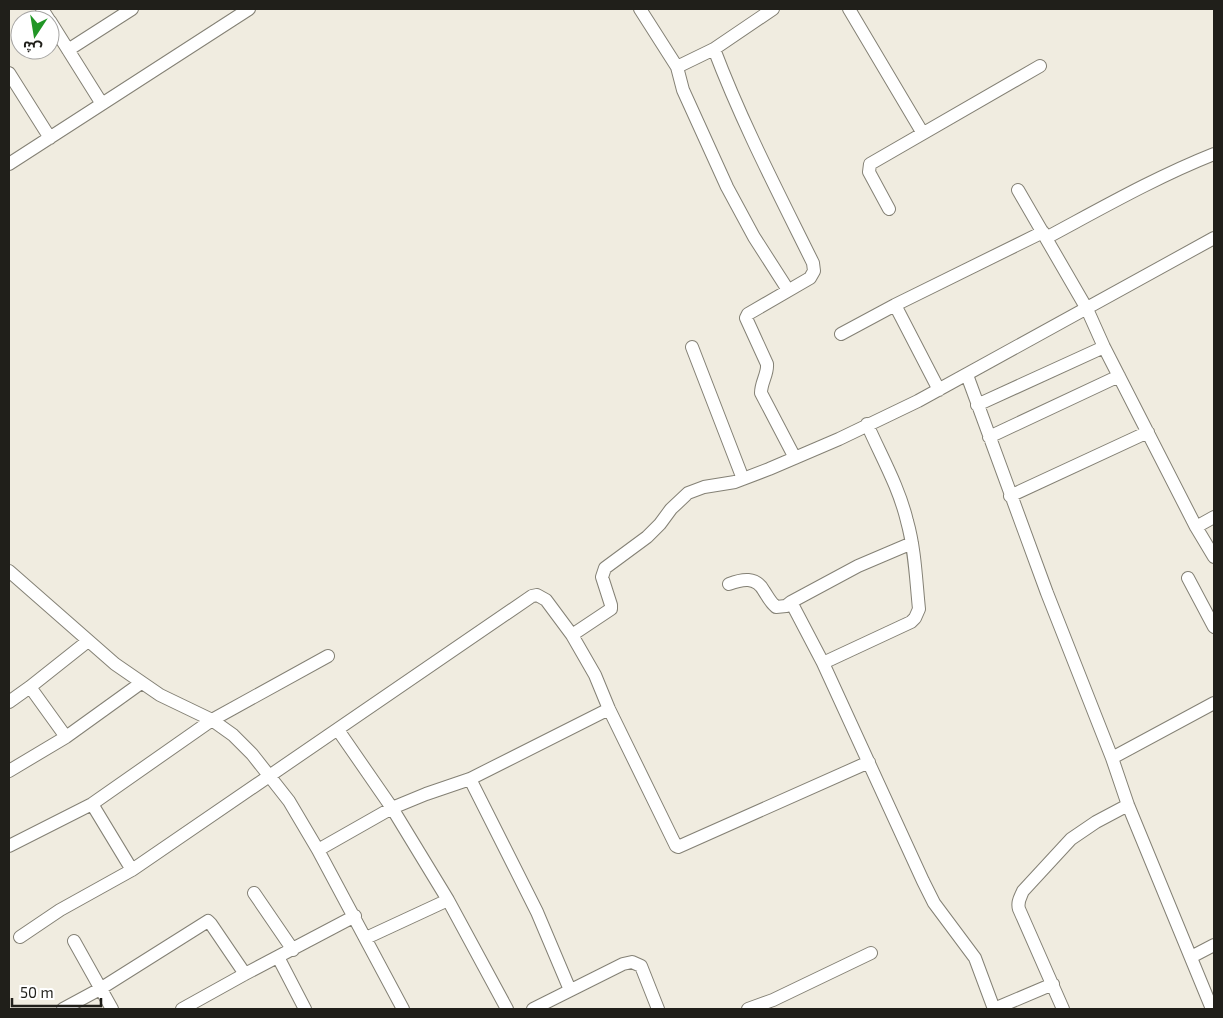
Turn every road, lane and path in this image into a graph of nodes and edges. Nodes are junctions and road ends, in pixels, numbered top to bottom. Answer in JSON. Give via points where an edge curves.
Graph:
{"nodes":[{"id":1,"x":132,"y":9,"type":"edge"},
{"id":2,"x":247,"y":9,"type":"edge"},
{"id":3,"x":640,"y":9,"type":"edge"},
{"id":4,"x":773,"y":9,"type":"edge"},
{"id":5,"x":849,"y":9,"type":"edge"},
{"id":6,"x":60,"y":37,"type":"edge"},
{"id":7,"x":714,"y":49,"type":"junction"},
{"id":8,"x":68,"y":50,"type":"junction"},
{"id":9,"x":1040,"y":66,"type":"dead end"},
{"id":10,"x":676,"y":67,"type":"junction"},
{"id":11,"x":9,"y":73,"type":"edge"},
{"id":12,"x":102,"y":104,"type":"junction"},
{"id":13,"x":922,"y":132,"type":"junction"},
{"id":14,"x":50,"y":138,"type":"junction"},
{"id":15,"x":1214,"y":154,"type":"edge"},
{"id":16,"x":9,"y":164,"type":"edge"},
{"id":17,"x":1018,"y":190,"type":"dead end"},
{"id":18,"x":889,"y":209,"type":"dead end"},
{"id":19,"x":1045,"y":235,"type":"junction"},
{"id":20,"x":1214,"y":238,"type":"edge"},
{"id":21,"x":788,"y":290,"type":"junction"},
{"id":22,"x":895,"y":305,"type":"junction"},
{"id":23,"x":1087,"y":309,"type":"junction"},
{"id":24,"x":841,"y":334,"type":"dead end"},
{"id":25,"x":692,"y":347,"type":"dead end"},
{"id":26,"x":1104,"y":347,"type":"junction"},
{"id":27,"x":966,"y":374,"type":"junction"},
{"id":28,"x":1119,"y":376,"type":"junction"},
{"id":29,"x":939,"y":390,"type":"junction"},
{"id":30,"x":977,"y":405,"type":"junction"},
{"id":31,"x":867,"y":424,"type":"junction"},
{"id":32,"x":1148,"y":432,"type":"junction"},
{"id":33,"x":989,"y":437,"type":"junction"},
{"id":34,"x":795,"y":458,"type":"junction"},
{"id":35,"x":743,"y":479,"type":"junction"},
{"id":36,"x":1010,"y":496,"type":"junction"},
{"id":37,"x":1214,"y":517,"type":"edge"},
{"id":38,"x":1196,"y":527,"type":"junction"},
{"id":39,"x":912,"y":543,"type":"junction"},
{"id":40,"x":1214,"y":557,"type":"edge"},
{"id":41,"x":9,"y":571,"type":"edge"},
{"id":42,"x":1188,"y":578,"type":"dead end"},
{"id":43,"x":729,"y":584,"type":"dead end"},
{"id":44,"x":791,"y":602,"type":"junction"},
{"id":45,"x":1214,"y":627,"type":"edge"},
{"id":46,"x":572,"y":635,"type":"junction"},
{"id":47,"x":88,"y":641,"type":"junction"},
{"id":48,"x":328,"y":656,"type":"dead end"},
{"id":49,"x":823,"y":663,"type":"junction"},
{"id":50,"x":141,"y":683,"type":"junction"},
{"id":51,"x":30,"y":687,"type":"junction"},
{"id":52,"x":9,"y":702,"type":"edge"},
{"id":53,"x":1214,"y":703,"type":"edge"},
{"id":54,"x":609,"y":709,"type":"junction"},
{"id":55,"x":212,"y":720,"type":"junction"},
{"id":56,"x":338,"y":730,"type":"junction"},
{"id":57,"x":66,"y":737,"type":"junction"},
{"id":58,"x":1112,"y":758,"type":"junction"},
{"id":59,"x":869,"y":762,"type":"junction"},
{"id":60,"x":9,"y":771,"type":"edge"},
{"id":61,"x":271,"y":776,"type":"junction"},
{"id":62,"x":470,"y":779,"type":"junction"},
{"id":63,"x":92,"y":804,"type":"junction"},
{"id":64,"x":1128,"y":805,"type":"junction"},
{"id":65,"x":392,"y":808,"type":"junction"},
{"id":66,"x":9,"y":845,"type":"edge"},
{"id":67,"x":318,"y":850,"type":"junction"},
{"id":68,"x":132,"y":870,"type":"junction"},
{"id":69,"x":254,"y":893,"type":"dead end"},
{"id":70,"x":448,"y":900,"type":"junction"},
{"id":71,"x":354,"y":916,"type":"junction"},
{"id":72,"x":20,"y":936,"type":"dead end"},
{"id":73,"x":366,"y":938,"type":"junction"},
{"id":74,"x":74,"y":941,"type":"dead end"},
{"id":75,"x":1214,"y":945,"type":"edge"},
{"id":76,"x":293,"y":950,"type":"junction"},
{"id":77,"x":871,"y":953,"type":"dead end"},
{"id":78,"x":278,"y":957,"type":"junction"},
{"id":79,"x":1191,"y":957,"type":"junction"},
{"id":80,"x":244,"y":974,"type":"junction"},
{"id":81,"x":1053,"y":984,"type":"junction"},
{"id":82,"x":100,"y":989,"type":"junction"},
{"id":83,"x":570,"y":990,"type":"junction"},
{"id":84,"x":775,"y":1005,"type":"edge"},
{"id":85,"x":63,"y":1009,"type":"edge"},
{"id":86,"x":112,"y":1009,"type":"edge"},
{"id":87,"x":182,"y":1009,"type":"edge"},
{"id":88,"x":305,"y":1009,"type":"edge"},
{"id":89,"x":402,"y":1009,"type":"edge"},
{"id":90,"x":506,"y":1009,"type":"edge"},
{"id":91,"x":533,"y":1009,"type":"edge"},
{"id":92,"x":658,"y":1009,"type":"edge"},
{"id":93,"x":748,"y":1009,"type":"edge"},
{"id":94,"x":994,"y":1009,"type":"edge"},
{"id":95,"x":1063,"y":1009,"type":"edge"},
{"id":96,"x":1213,"y":1009,"type":"edge"}],
"edges":[{"from":1,"to":8,"type":"street"},
{"from":2,"to":12,"type":"street"},
{"from":3,"to":10,"type":"street"},
{"from":4,"to":7,"type":"street"},
{"from":5,"to":13,"type":"street"},
{"from":6,"to":8,"type":"street"},
{"from":7,"to":10,"type":"street"},
{"from":7,"to":21,"type":"street","via":[[732,98],[814,263],[810,278]]},
{"from":8,"to":12,"type":"street"},
{"from":9,"to":13,"type":"street"},
{"from":10,"to":21,"type":"street","via":[[714,162],[754,237]]},
{"from":11,"to":14,"type":"street"},
{"from":12,"to":14,"type":"street"},
{"from":13,"to":18,"type":"street","via":[[870,164],[869,172]]},
{"from":14,"to":16,"type":"street"},
{"from":15,"to":19,"type":"street"},
{"from":17,"to":19,"type":"street"},
{"from":19,"to":22,"type":"street"},
{"from":19,"to":23,"type":"street"},
{"from":20,"to":23,"type":"street"},
{"from":21,"to":34,"type":"street","via":[[748,314],[746,320],[767,364],[761,393]]},
{"from":22,"to":24,"type":"street"},
{"from":22,"to":29,"type":"street"},
{"from":23,"to":26,"type":"street"},
{"from":23,"to":27,"type":"street"},
{"from":25,"to":35,"type":"street"},
{"from":26,"to":28,"type":"street"},
{"from":26,"to":30,"type":"street"},
{"from":27,"to":29,"type":"street"},
{"from":27,"to":30,"type":"street"},
{"from":28,"to":32,"type":"street"},
{"from":28,"to":33,"type":"street"},
{"from":29,"to":31,"type":"street"},
{"from":30,"to":33,"type":"street"},
{"from":31,"to":34,"type":"street"},
{"from":31,"to":39,"type":"street","via":[[901,501]]},
{"from":32,"to":36,"type":"street"},
{"from":32,"to":38,"type":"street"},
{"from":33,"to":36,"type":"street"},
{"from":34,"to":35,"type":"street"},
{"from":35,"to":46,"type":"street","via":[[704,487],[688,494],[647,537],[605,568],[602,577],[611,609]]},
{"from":36,"to":58,"type":"street"},
{"from":37,"to":38,"type":"street"},
{"from":38,"to":40,"type":"street"},
{"from":39,"to":44,"type":"street","via":[[858,566]]},
{"from":39,"to":49,"type":"street","via":[[919,609],[915,618]]},
{"from":41,"to":47,"type":"street"},
{"from":42,"to":45,"type":"street"},
{"from":43,"to":44,"type":"street","via":[[742,579],[752,580],[761,586],[776,607]]},
{"from":44,"to":49,"type":"street"},
{"from":46,"to":54,"type":"street","via":[[595,675]]},
{"from":46,"to":56,"type":"street","via":[[546,600],[537,594],[532,596]]},
{"from":47,"to":50,"type":"street"},
{"from":47,"to":51,"type":"street"},
{"from":48,"to":55,"type":"street"},
{"from":49,"to":59,"type":"street"},
{"from":50,"to":55,"type":"street"},
{"from":50,"to":57,"type":"street"},
{"from":51,"to":52,"type":"street"},
{"from":51,"to":57,"type":"street"},
{"from":53,"to":58,"type":"street"},
{"from":54,"to":59,"type":"street","via":[[677,847]]},
{"from":54,"to":62,"type":"street"},
{"from":55,"to":61,"type":"street","via":[[252,754]]},
{"from":55,"to":63,"type":"street"},
{"from":56,"to":61,"type":"street"},
{"from":56,"to":65,"type":"street"},
{"from":57,"to":60,"type":"street"},
{"from":58,"to":64,"type":"street"},
{"from":59,"to":94,"type":"street","via":[[934,903],[975,958]]},
{"from":61,"to":67,"type":"street"},
{"from":61,"to":68,"type":"street"},
{"from":62,"to":65,"type":"street"},
{"from":62,"to":83,"type":"street","via":[[537,912]]},
{"from":63,"to":66,"type":"street"},
{"from":63,"to":68,"type":"street"},
{"from":64,"to":79,"type":"street"},
{"from":64,"to":81,"type":"street","via":[[1071,839],[1019,898],[1019,909]]},
{"from":65,"to":67,"type":"street"},
{"from":65,"to":70,"type":"street"},
{"from":67,"to":71,"type":"street"},
{"from":68,"to":72,"type":"street"},
{"from":69,"to":76,"type":"street"},
{"from":70,"to":73,"type":"street"},
{"from":70,"to":90,"type":"street"},
{"from":71,"to":73,"type":"street"},
{"from":71,"to":76,"type":"street"},
{"from":73,"to":89,"type":"street"},
{"from":74,"to":82,"type":"street"},
{"from":75,"to":79,"type":"street"},
{"from":76,"to":78,"type":"street"},
{"from":77,"to":84,"type":"street"},
{"from":78,"to":80,"type":"street"},
{"from":78,"to":88,"type":"street"},
{"from":79,"to":96,"type":"street"},
{"from":80,"to":82,"type":"street","via":[[208,922]]},
{"from":80,"to":87,"type":"street"},
{"from":81,"to":94,"type":"street"},
{"from":81,"to":95,"type":"street"},
{"from":82,"to":85,"type":"street"},
{"from":82,"to":86,"type":"street"},
{"from":83,"to":91,"type":"street"},
{"from":83,"to":92,"type":"street","via":[[632,962],[641,966]]},
{"from":84,"to":93,"type":"street"}]}
